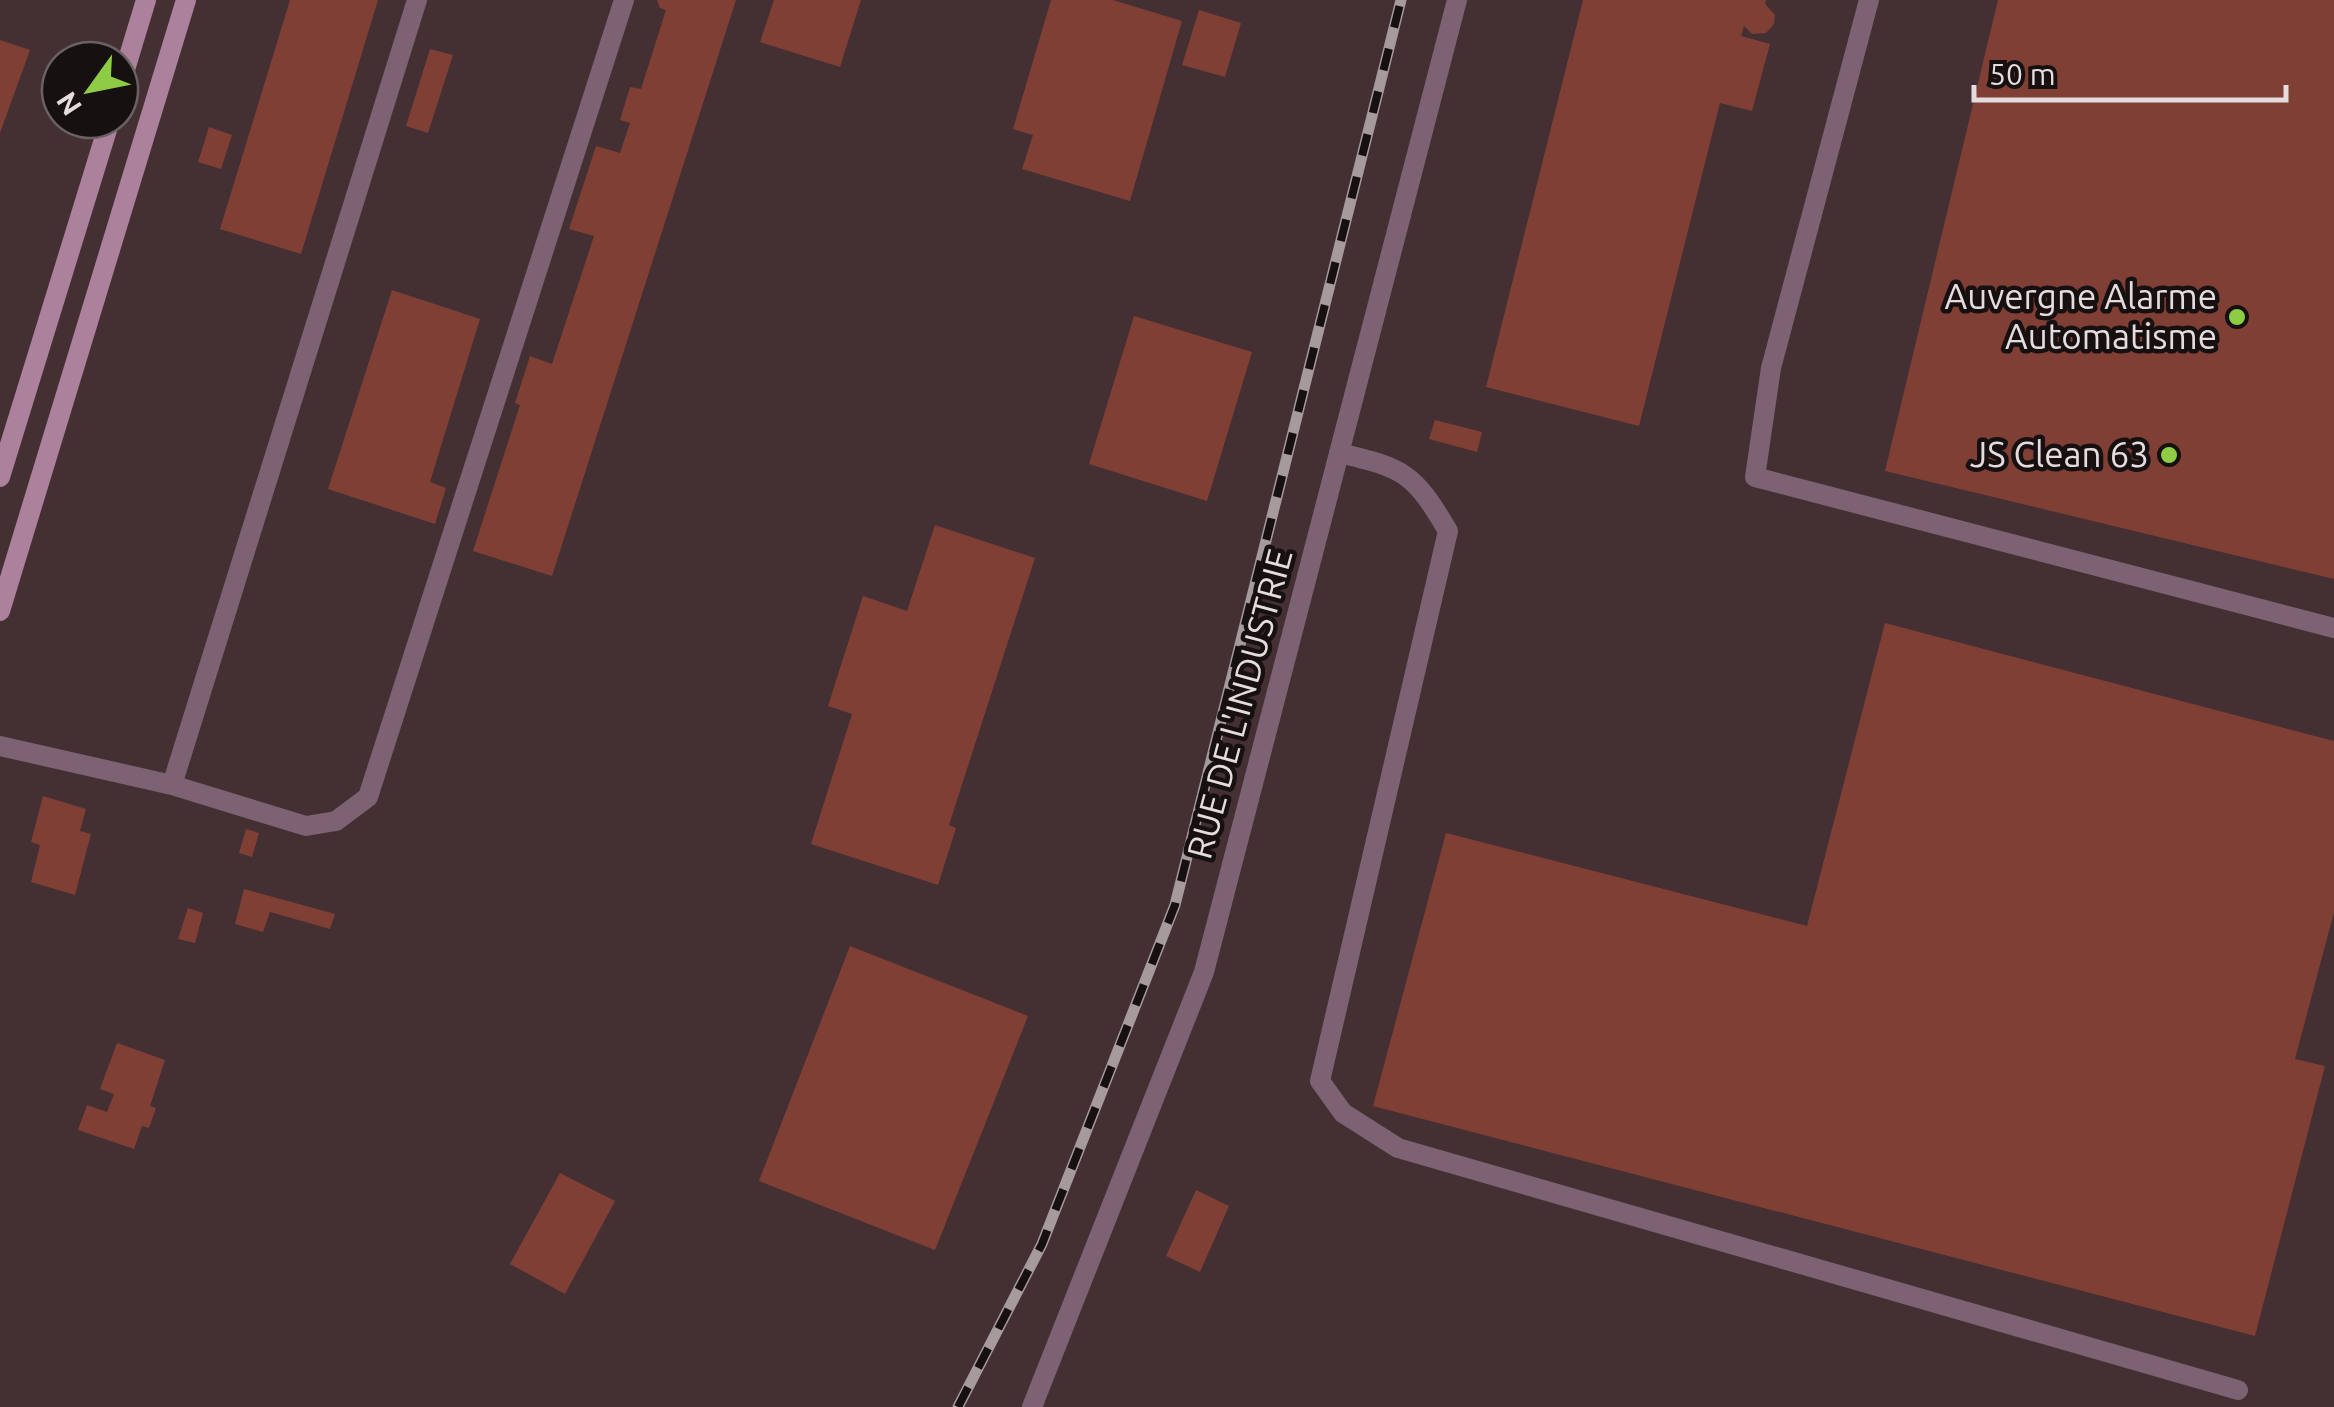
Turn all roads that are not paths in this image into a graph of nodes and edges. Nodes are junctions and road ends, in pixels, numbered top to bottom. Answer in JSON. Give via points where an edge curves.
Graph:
{"nodes":[{"id":1,"x":146,"y":0,"type":"edge"},
{"id":2,"x":186,"y":0,"type":"edge"},
{"id":3,"x":417,"y":0,"type":"edge"},
{"id":4,"x":624,"y":0,"type":"edge"},
{"id":5,"x":1457,"y":0,"type":"edge"},
{"id":6,"x":1869,"y":0,"type":"edge"},
{"id":7,"x":134,"y":40,"type":"edge"},
{"id":8,"x":104,"y":140,"type":"edge"},
{"id":9,"x":1339,"y":453,"type":"junction"},
{"id":10,"x":0,"y":477,"type":"edge"},
{"id":11,"x":0,"y":611,"type":"edge"},
{"id":12,"x":2334,"y":628,"type":"edge"},
{"id":13,"x":0,"y":746,"type":"edge"},
{"id":14,"x":172,"y":785,"type":"junction"},
{"id":15,"x":2238,"y":1390,"type":"dead end"},
{"id":16,"x":1032,"y":1407,"type":"edge"}],
"edges":[{"from":1,"to":7,"type":"main road"},
{"from":2,"to":11,"type":"main road"},
{"from":3,"to":14,"type":"street"},
{"from":4,"to":14,"type":"street","via":[[368,797],[336,821],[306,826]]},
{"from":5,"to":9,"type":"street","name":"RUE DE L'INDUSTRIE"},
{"from":6,"to":12,"type":"street","via":[[1771,368],[1755,477]]},
{"from":8,"to":10,"type":"main road"},
{"from":9,"to":15,"type":"street","via":[[1388,464],[1424,489],[1448,530],[1320,1081],[1343,1113],[1398,1148]]},
{"from":9,"to":16,"type":"street","name":"RUE DE L'INDUSTRIE","via":[[1204,972]]},
{"from":13,"to":14,"type":"street"}]}
